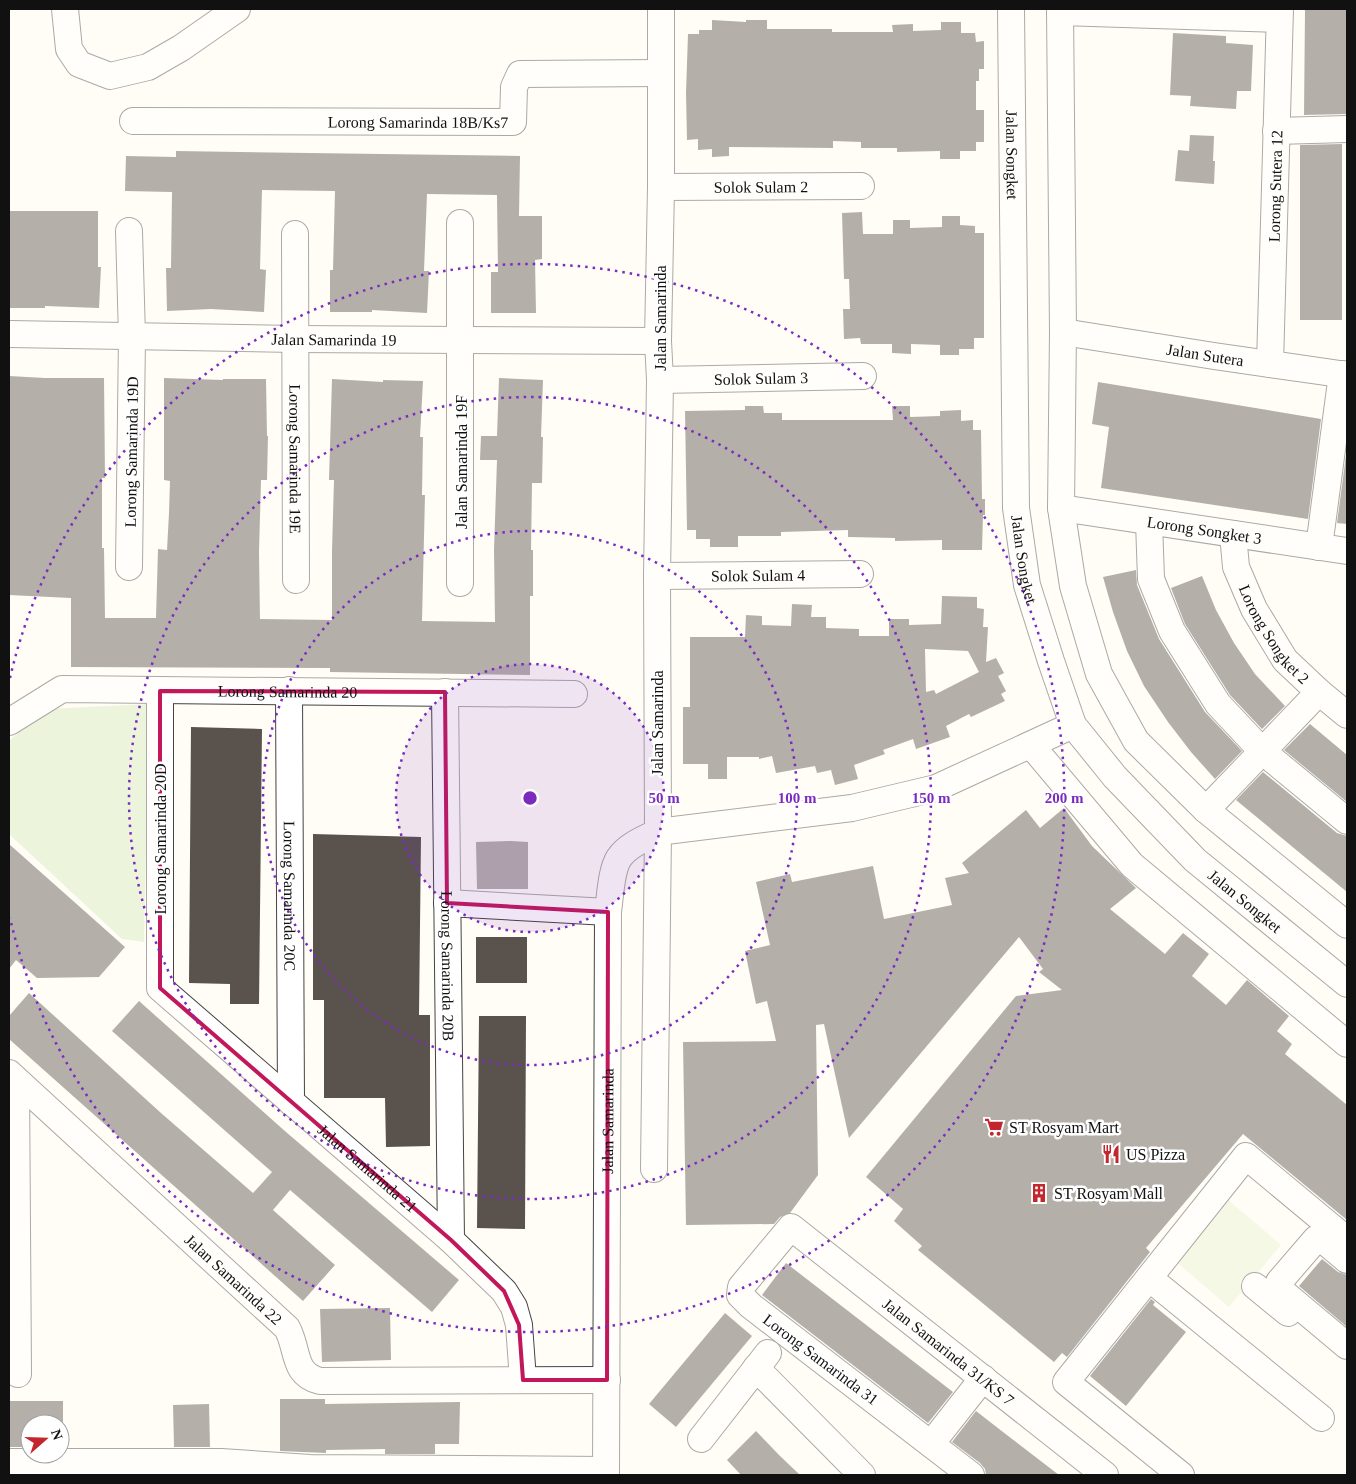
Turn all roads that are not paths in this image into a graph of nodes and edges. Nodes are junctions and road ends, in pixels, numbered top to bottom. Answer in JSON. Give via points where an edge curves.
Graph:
{"nodes":[{"id":1,"x":65,"y":9,"type":"edge"},
{"id":2,"x":236,"y":9,"type":"edge"},
{"id":3,"x":661,"y":9,"type":"edge"},
{"id":4,"x":1012,"y":9,"type":"edge"},
{"id":5,"x":1060,"y":10,"type":"edge"},
{"id":6,"x":1241,"y":13,"type":"edge"},
{"id":7,"x":1280,"y":14,"type":"edge"},
{"id":8,"x":661,"y":73,"type":"junction"},
{"id":9,"x":133,"y":121,"type":"dead end"},
{"id":10,"x":1347,"y":129,"type":"edge"},
{"id":11,"x":1276,"y":131,"type":"junction"},
{"id":12,"x":861,"y":186,"type":"dead end"},
{"id":13,"x":661,"y":187,"type":"junction"},
{"id":14,"x":460,"y":223,"type":"dead end"},
{"id":15,"x":129,"y":232,"type":"dead end"},
{"id":16,"x":294,"y":234,"type":"dead end"},
{"id":17,"x":1063,"y":332,"type":"junction"},
{"id":18,"x":9,"y":334,"type":"edge"},
{"id":19,"x":132,"y":336,"type":"junction"},
{"id":20,"x":294,"y":339,"type":"junction"},
{"id":21,"x":461,"y":340,"type":"junction"},
{"id":22,"x":658,"y":340,"type":"junction"},
{"id":23,"x":1270,"y":364,"type":"junction"},
{"id":24,"x":1344,"y":374,"type":"edge"},
{"id":25,"x":863,"y":376,"type":"dead end"},
{"id":26,"x":660,"y":380,"type":"junction"},
{"id":27,"x":1061,"y":508,"type":"junction"},
{"id":28,"x":1149,"y":522,"type":"junction"},
{"id":29,"x":1233,"y":534,"type":"junction"},
{"id":30,"x":1319,"y":547,"type":"junction"},
{"id":31,"x":1347,"y":551,"type":"edge"},
{"id":32,"x":130,"y":567,"type":"dead end"},
{"id":33,"x":860,"y":574,"type":"dead end"},
{"id":34,"x":657,"y":576,"type":"junction"},
{"id":35,"x":296,"y":580,"type":"dead end"},
{"id":36,"x":460,"y":583,"type":"dead end"},
{"id":37,"x":160,"y":690,"type":"junction"},
{"id":38,"x":289,"y":690,"type":"junction"},
{"id":39,"x":445,"y":692,"type":"junction"},
{"id":40,"x":1319,"y":692,"type":"junction"},
{"id":41,"x":574,"y":694,"type":"dead end"},
{"id":42,"x":1347,"y":715,"type":"edge"},
{"id":43,"x":9,"y":722,"type":"edge"},
{"id":44,"x":1074,"y":725,"type":"junction"},
{"id":45,"x":1031,"y":745,"type":"junction"},
{"id":46,"x":1262,"y":751,"type":"junction"},
{"id":47,"x":1206,"y":810,"type":"junction"},
{"id":48,"x":1347,"y":821,"type":"edge"},
{"id":49,"x":658,"y":832,"type":"junction"},
{"id":50,"x":447,"y":903,"type":"junction"},
{"id":51,"x":608,"y":912,"type":"junction"},
{"id":52,"x":1347,"y":925,"type":"edge"},
{"id":53,"x":1347,"y":984,"type":"edge"},
{"id":54,"x":160,"y":988,"type":"joint"},
{"id":55,"x":1347,"y":1044,"type":"edge"},
{"id":56,"x":12,"y":1076,"type":"edge"},
{"id":57,"x":291,"y":1102,"type":"junction"},
{"id":58,"x":654,"y":1170,"type":"dead end"},
{"id":59,"x":791,"y":1227,"type":"joint"},
{"id":60,"x":451,"y":1240,"type":"junction"},
{"id":61,"x":1347,"y":1240,"type":"edge"},
{"id":62,"x":1347,"y":1260,"type":"edge"},
{"id":63,"x":1149,"y":1278,"type":"junction"},
{"id":64,"x":1255,"y":1286,"type":"dead end"},
{"id":65,"x":13,"y":1306,"type":"edge"},
{"id":66,"x":1347,"y":1346,"type":"edge"},
{"id":67,"x":1347,"y":1364,"type":"edge"},
{"id":68,"x":18,"y":1374,"type":"dead end"},
{"id":69,"x":983,"y":1378,"type":"junction"},
{"id":70,"x":523,"y":1380,"type":"junction"},
{"id":71,"x":606,"y":1380,"type":"junction"},
{"id":72,"x":1320,"y":1418,"type":"dead end"},
{"id":73,"x":701,"y":1439,"type":"dead end"},
{"id":74,"x":931,"y":1444,"type":"junction"},
{"id":75,"x":9,"y":1462,"type":"edge"},
{"id":76,"x":597,"y":1472,"type":"edge"},
{"id":77,"x":862,"y":1475,"type":"edge"},
{"id":78,"x":971,"y":1475,"type":"edge"},
{"id":79,"x":1105,"y":1475,"type":"edge"},
{"id":80,"x":1181,"y":1475,"type":"edge"}],
"edges":[{"from":1,"to":2,"type":"street","via":[[69,49],[79,64],[110,76],[148,67]]},
{"from":3,"to":8,"type":"street","name":"Jalan Samarinda"},
{"from":4,"to":44,"type":"street","name":"Jalan Songket","via":[[1016,508],[1027,585]]},
{"from":5,"to":6,"type":"street"},
{"from":5,"to":17,"type":"street"},
{"from":6,"to":7,"type":"street"},
{"from":7,"to":11,"type":"street","name":"Lorong Sutera 12"},
{"from":8,"to":9,"type":"street","name":"Lorong Samarinda 18B/Ks7","via":[[520,74],[514,87],[513,122]]},
{"from":8,"to":13,"type":"street","name":"Jalan Samarinda"},
{"from":10,"to":11,"type":"street"},
{"from":11,"to":23,"type":"street","name":"Lorong Sutera 12"},
{"from":12,"to":13,"type":"street","name":"Solok Sulam 2"},
{"from":13,"to":22,"type":"street","name":"Jalan Samarinda"},
{"from":14,"to":21,"type":"street","name":"Jalan Samarinda 19F"},
{"from":15,"to":19,"type":"street","name":"Lorong Samarinda 19D"},
{"from":16,"to":20,"type":"street","name":"Lorong Samarinda 19E"},
{"from":17,"to":23,"type":"street","name":"Jalan Sutera"},
{"from":17,"to":27,"type":"street"},
{"from":18,"to":19,"type":"street","name":"Jalan Samarinda 19"},
{"from":19,"to":20,"type":"street","name":"Jalan Samarinda 19"},
{"from":19,"to":32,"type":"street","name":"Lorong Samarinda 19D"},
{"from":20,"to":21,"type":"street","name":"Jalan Samarinda 19"},
{"from":20,"to":35,"type":"street","name":"Lorong Samarinda 19E"},
{"from":21,"to":22,"type":"street","name":"Jalan Samarinda 19"},
{"from":21,"to":36,"type":"street","name":"Jalan Samarinda 19F"},
{"from":22,"to":26,"type":"street","name":"Jalan Samarinda"},
{"from":23,"to":24,"type":"street","name":"Jalan Sutera"},
{"from":24,"to":30,"type":"street"},
{"from":25,"to":26,"type":"street","name":"Solok Sulam 3"},
{"from":26,"to":34,"type":"street","name":"Jalan Samarinda"},
{"from":27,"to":28,"type":"street","name":"Lorong Songket 3"},
{"from":27,"to":47,"type":"street","via":[[1072,586],[1099,674],[1136,741]]},
{"from":28,"to":29,"type":"street","name":"Lorong Songket 3"},
{"from":28,"to":46,"type":"street","via":[[1151,579],[1172,631],[1218,704]]},
{"from":29,"to":30,"type":"street","name":"Lorong Songket 3"},
{"from":29,"to":40,"type":"street","name":"Lorong Songket 2","via":[[1236,567],[1254,609],[1286,660]]},
{"from":30,"to":31,"type":"street","name":"Lorong Songket 3"},
{"from":33,"to":34,"type":"street","name":"Solok Sulam 4"},
{"from":34,"to":49,"type":"street","name":"Jalan Samarinda"},
{"from":37,"to":38,"type":"street","name":"Lorong Samarinda 20"},
{"from":37,"to":43,"type":"street","name":"Lorong Samarinda 20","via":[[62,689]]},
{"from":37,"to":54,"type":"street","name":"Lorong Samarinda 20D"},
{"from":38,"to":39,"type":"street","name":"Lorong Samarinda 20"},
{"from":38,"to":57,"type":"street","name":"Lorong Samarinda 20C"},
{"from":39,"to":41,"type":"street","name":"Lorong Samarinda 20"},
{"from":39,"to":50,"type":"street","name":"Lorong Samarinda 20B"},
{"from":40,"to":42,"type":"street","name":"Lorong Songket 2"},
{"from":40,"to":46,"type":"street"},
{"from":44,"to":45,"type":"street"},
{"from":44,"to":53,"type":"street","name":"Jalan Songket","via":[[1116,777],[1195,860]]},
{"from":45,"to":49,"type":"street","via":[[936,788],[861,805]]},
{"from":45,"to":55,"type":"street","via":[[1132,865]]},
{"from":46,"to":47,"type":"street"},
{"from":46,"to":48,"type":"street"},
{"from":47,"to":52,"type":"street"},
{"from":49,"to":51,"type":"street","name":"Jalan Samarinda","via":[[634,844],[618,859]]},
{"from":49,"to":58,"type":"street"},
{"from":50,"to":51,"type":"street"},
{"from":50,"to":60,"type":"street","name":"Lorong Samarinda 20B"},
{"from":51,"to":71,"type":"street","name":"Jalan Samarinda"},
{"from":54,"to":57,"type":"street","name":"Jalan Samarinda 21"},
{"from":56,"to":65,"type":"street"},
{"from":56,"to":70,"type":"street","name":"Jalan Samarinda 22","via":[[287,1328],[300,1368],[311,1379]]},
{"from":57,"to":60,"type":"street","name":"Jalan Samarinda 21"},
{"from":59,"to":69,"type":"street","name":"Jalan Samarinda 31/KS 7"},
{"from":59,"to":74,"type":"street","name":"Lorong Samarinda 31","via":[[741,1287],[740,1295]]},
{"from":60,"to":70,"type":"street","name":"Jalan Samarinda 21","via":[[504,1291],[514,1307],[519,1325]]},
{"from":61,"to":63,"type":"street","via":[[1246,1156]]},
{"from":62,"to":66,"type":"street","via":[[1322,1239],[1316,1240],[1279,1282],[1279,1289]]},
{"from":63,"to":72,"type":"street"},
{"from":63,"to":80,"type":"street","via":[[1066,1382]]},
{"from":64,"to":67,"type":"street"},
{"from":65,"to":68,"type":"street"},
{"from":69,"to":74,"type":"street"},
{"from":69,"to":79,"type":"street","name":"Jalan Samarinda 31/KS 7"},
{"from":70,"to":71,"type":"street","name":"Jalan Samarinda 22"},
{"from":71,"to":76,"type":"street","name":"Jalan Samarinda"},
{"from":73,"to":77,"type":"street","via":[[762,1361]]},
{"from":74,"to":78,"type":"street","name":"Lorong Samarinda 31"},
{"from":75,"to":76,"type":"street","via":[[221,1462],[310,1468]]}]}
